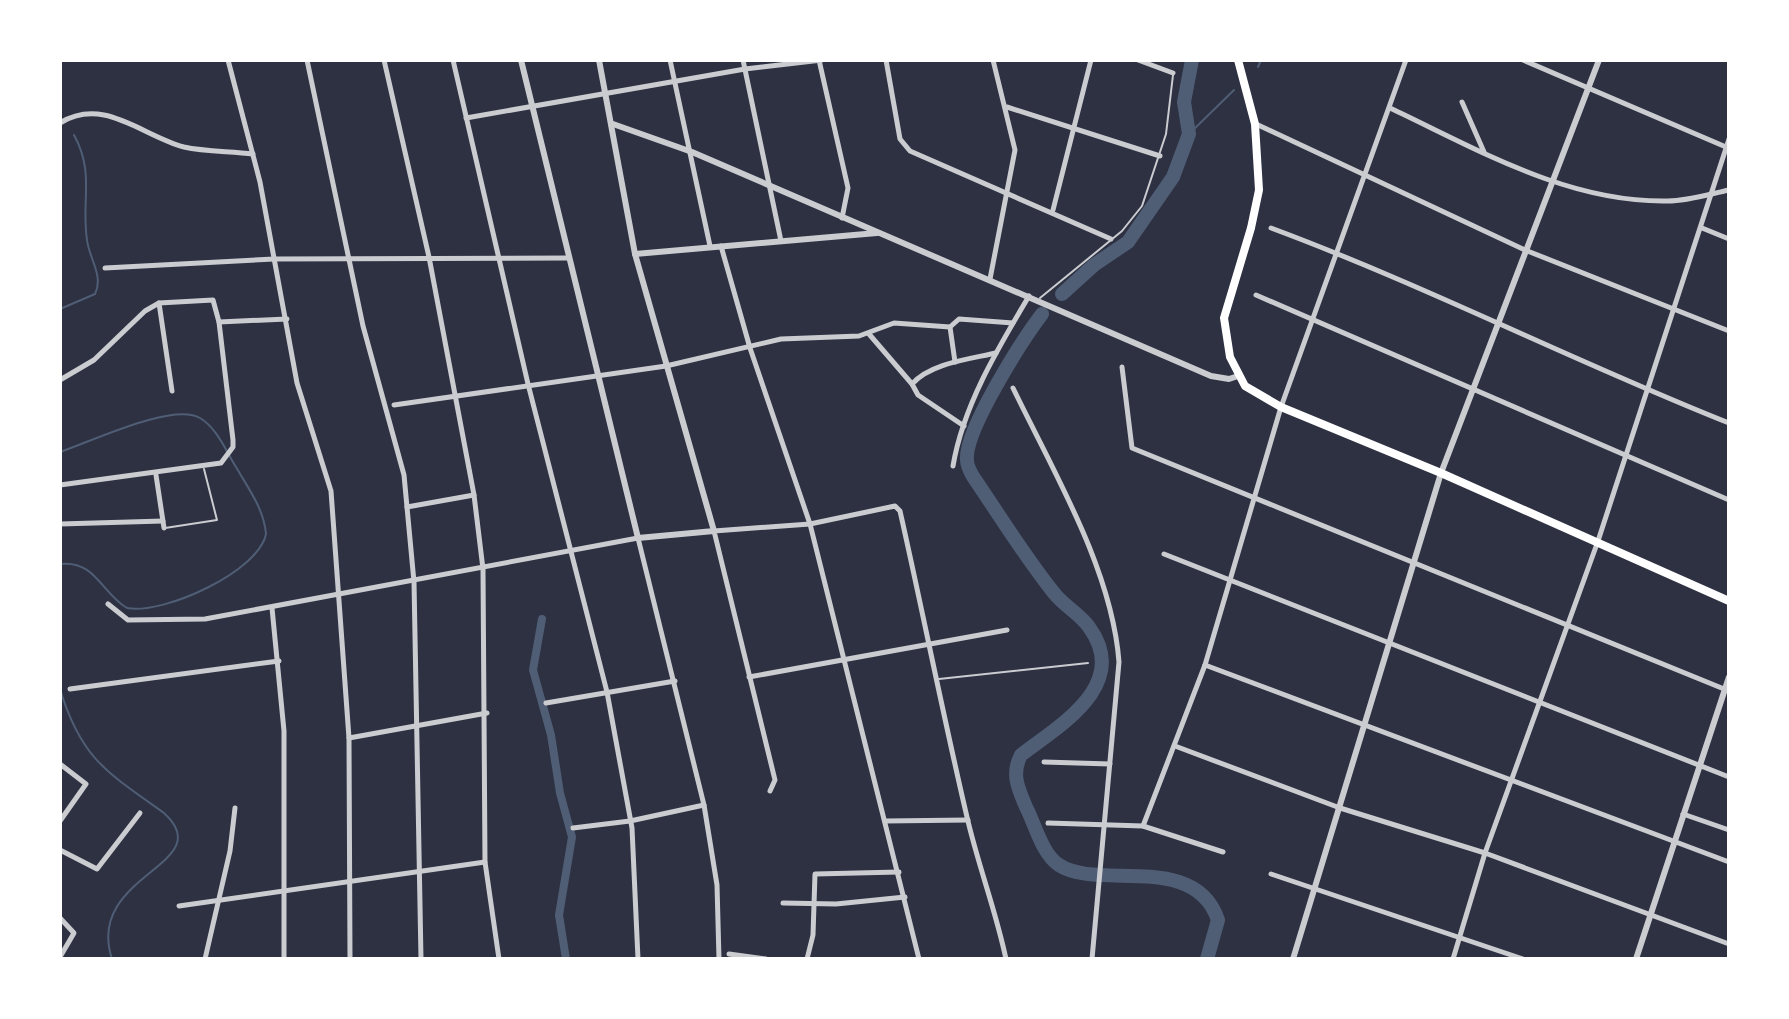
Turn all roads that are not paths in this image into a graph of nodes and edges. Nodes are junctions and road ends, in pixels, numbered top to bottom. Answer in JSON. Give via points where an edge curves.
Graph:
{"nodes":[{"id":1,"x":228,"y":60,"type":"edge"},
{"id":2,"x":307,"y":60,"type":"edge"},
{"id":3,"x":384,"y":60,"type":"edge"},
{"id":4,"x":453,"y":60,"type":"edge"},
{"id":5,"x":521,"y":60,"type":"edge"},
{"id":6,"x":599,"y":60,"type":"edge"},
{"id":7,"x":670,"y":60,"type":"edge"},
{"id":8,"x":743,"y":60,"type":"edge"},
{"id":9,"x":820,"y":60,"type":"edge"},
{"id":10,"x":886,"y":60,"type":"edge"},
{"id":11,"x":993,"y":60,"type":"edge"},
{"id":12,"x":1091,"y":60,"type":"edge"},
{"id":13,"x":1138,"y":60,"type":"edge"},
{"id":14,"x":1238,"y":60,"type":"edge"},
{"id":15,"x":1406,"y":60,"type":"edge"},
{"id":16,"x":1523,"y":60,"type":"edge"},
{"id":17,"x":1599,"y":60,"type":"edge"},
{"id":18,"x":745,"y":69,"type":"junction"},
{"id":19,"x":1173,"y":73,"type":"joint"},
{"id":20,"x":675,"y":81,"type":"junction"},
{"id":21,"x":1589,"y":88,"type":"junction"},
{"id":22,"x":607,"y":94,"type":"junction"},
{"id":23,"x":1462,"y":102,"type":"dead end"},
{"id":24,"x":531,"y":106,"type":"junction"},
{"id":25,"x":1006,"y":107,"type":"junction"},
{"id":26,"x":1390,"y":108,"type":"junction"},
{"id":27,"x":466,"y":118,"type":"junction"},
{"id":28,"x":60,"y":123,"type":"edge"},
{"id":29,"x":613,"y":124,"type":"junction"},
{"id":30,"x":1255,"y":124,"type":"junction"},
{"id":31,"x":1075,"y":126,"type":"junction"},
{"id":32,"x":1729,"y":139,"type":"edge"},
{"id":33,"x":1726,"y":147,"type":"junction"},
{"id":34,"x":692,"y":152,"type":"junction"},
{"id":35,"x":1484,"y":152,"type":"junction"},
{"id":36,"x":253,"y":154,"type":"junction"},
{"id":37,"x":1160,"y":156,"type":"junction"},
{"id":38,"x":1365,"y":173,"type":"junction"},
{"id":39,"x":1549,"y":183,"type":"junction"},
{"id":40,"x":773,"y":190,"type":"junction"},
{"id":41,"x":1729,"y":190,"type":"edge"},
{"id":42,"x":1008,"y":194,"type":"junction"},
{"id":43,"x":1710,"y":194,"type":"junction"},
{"id":44,"x":1053,"y":210,"type":"junction"},
{"id":45,"x":842,"y":218,"type":"junction"},
{"id":46,"x":1271,"y":228,"type":"dead end"},
{"id":47,"x":1702,"y":228,"type":"junction"},
{"id":48,"x":881,"y":233,"type":"junction"},
{"id":49,"x":1111,"y":239,"type":"junction"},
{"id":50,"x":1729,"y":239,"type":"edge"},
{"id":51,"x":781,"y":241,"type":"junction"},
{"id":52,"x":721,"y":245,"type":"junction"},
{"id":53,"x":710,"y":246,"type":"junction"},
{"id":54,"x":1525,"y":250,"type":"junction"},
{"id":55,"x":1337,"y":253,"type":"junction"},
{"id":56,"x":635,"y":254,"type":"junction"},
{"id":57,"x":429,"y":257,"type":"junction"},
{"id":58,"x":348,"y":258,"type":"junction"},
{"id":59,"x":568,"y":258,"type":"junction"},
{"id":60,"x":274,"y":259,"type":"junction"},
{"id":61,"x":501,"y":260,"type":"junction"},
{"id":62,"x":105,"y":268,"type":"dead end"},
{"id":63,"x":990,"y":279,"type":"junction"},
{"id":64,"x":1256,"y":295,"type":"dead end"},
{"id":65,"x":1029,"y":296,"type":"junction"},
{"id":66,"x":1038,"y":300,"type":"junction"},
{"id":67,"x":159,"y":303,"type":"junction"},
{"id":68,"x":1674,"y":310,"type":"junction"},
{"id":69,"x":287,"y":319,"type":"junction"},
{"id":70,"x":1310,"y":319,"type":"junction"},
{"id":71,"x":219,"y":322,"type":"junction"},
{"id":72,"x":1013,"y":323,"type":"junction"},
{"id":73,"x":1499,"y":323,"type":"junction"},
{"id":74,"x":950,"y":327,"type":"junction"},
{"id":75,"x":1729,"y":331,"type":"edge"},
{"id":76,"x":869,"y":334,"type":"junction"},
{"id":77,"x":750,"y":348,"type":"junction"},
{"id":78,"x":997,"y":353,"type":"junction"},
{"id":79,"x":955,"y":362,"type":"junction"},
{"id":80,"x":666,"y":366,"type":"junction"},
{"id":81,"x":1122,"y":367,"type":"dead end"},
{"id":82,"x":597,"y":376,"type":"junction"},
{"id":83,"x":1238,"y":376,"type":"junction"},
{"id":84,"x":60,"y":380,"type":"edge"},
{"id":85,"x":528,"y":384,"type":"junction"},
{"id":86,"x":912,"y":384,"type":"junction"},
{"id":87,"x":1013,"y":388,"type":"dead end"},
{"id":88,"x":1474,"y":390,"type":"junction"},
{"id":89,"x":172,"y":391,"type":"dead end"},
{"id":90,"x":1648,"y":391,"type":"junction"},
{"id":91,"x":457,"y":395,"type":"junction"},
{"id":92,"x":394,"y":405,"type":"dead end"},
{"id":93,"x":1281,"y":407,"type":"junction"},
{"id":94,"x":1729,"y":423,"type":"edge"},
{"id":95,"x":964,"y":426,"type":"junction"},
{"id":96,"x":1626,"y":457,"type":"junction"},
{"id":97,"x":953,"y":466,"type":"dead end"},
{"id":98,"x":204,"y":468,"type":"junction"},
{"id":99,"x":1441,"y":473,"type":"junction"},
{"id":100,"x":156,"y":475,"type":"junction"},
{"id":101,"x":60,"y":485,"type":"edge"},
{"id":102,"x":474,"y":495,"type":"junction"},
{"id":103,"x":1253,"y":496,"type":"junction"},
{"id":104,"x":1729,"y":500,"type":"edge"},
{"id":105,"x":407,"y":507,"type":"junction"},
{"id":106,"x":60,"y":524,"type":"edge"},
{"id":107,"x":163,"y":524,"type":"junction"},
{"id":108,"x":810,"y":524,"type":"junction"},
{"id":109,"x":714,"y":531,"type":"junction"},
{"id":110,"x":638,"y":538,"type":"junction"},
{"id":111,"x":1598,"y":541,"type":"junction"},
{"id":112,"x":569,"y":549,"type":"junction"},
{"id":113,"x":1164,"y":554,"type":"dead end"},
{"id":114,"x":1414,"y":561,"type":"junction"},
{"id":115,"x":483,"y":569,"type":"junction"},
{"id":116,"x":1228,"y":581,"type":"junction"},
{"id":117,"x":414,"y":582,"type":"junction"},
{"id":118,"x":339,"y":597,"type":"junction"},
{"id":119,"x":1729,"y":601,"type":"edge"},
{"id":120,"x":108,"y":604,"type":"dead end"},
{"id":121,"x":272,"y":608,"type":"junction"},
{"id":122,"x":1568,"y":626,"type":"junction"},
{"id":123,"x":1007,"y":630,"type":"dead end"},
{"id":124,"x":930,"y":643,"type":"junction"},
{"id":125,"x":1389,"y":645,"type":"junction"},
{"id":126,"x":846,"y":659,"type":"junction"},
{"id":127,"x":279,"y":661,"type":"junction"},
{"id":128,"x":1088,"y":663,"type":"dead end"},
{"id":129,"x":1205,"y":665,"type":"junction"},
{"id":130,"x":749,"y":677,"type":"junction"},
{"id":131,"x":1729,"y":677,"type":"edge"},
{"id":132,"x":938,"y":679,"type":"junction"},
{"id":133,"x":675,"y":681,"type":"junction"},
{"id":134,"x":70,"y":689,"type":"dead end"},
{"id":135,"x":1727,"y":690,"type":"edge"},
{"id":136,"x":607,"y":692,"type":"junction"},
{"id":137,"x":546,"y":703,"type":"dead end"},
{"id":138,"x":1542,"y":703,"type":"junction"},
{"id":139,"x":487,"y":713,"type":"junction"},
{"id":140,"x":1365,"y":726,"type":"junction"},
{"id":141,"x":417,"y":727,"type":"junction"},
{"id":142,"x":349,"y":738,"type":"junction"},
{"id":143,"x":1175,"y":746,"type":"junction"},
{"id":144,"x":1044,"y":762,"type":"dead end"},
{"id":145,"x":60,"y":764,"type":"edge"},
{"id":146,"x":1110,"y":764,"type":"junction"},
{"id":147,"x":1698,"y":765,"type":"junction"},
{"id":148,"x":1729,"y":777,"type":"edge"},
{"id":149,"x":1512,"y":780,"type":"junction"},
{"id":150,"x":770,"y":791,"type":"dead end"},
{"id":151,"x":704,"y":805,"type":"junction"},
{"id":152,"x":235,"y":808,"type":"dead end"},
{"id":153,"x":1340,"y":808,"type":"junction"},
{"id":154,"x":140,"y":813,"type":"dead end"},
{"id":155,"x":1682,"y":813,"type":"junction"},
{"id":156,"x":968,"y":820,"type":"junction"},
{"id":157,"x":60,"y":821,"type":"edge"},
{"id":158,"x":630,"y":821,"type":"junction"},
{"id":159,"x":885,"y":821,"type":"junction"},
{"id":160,"x":1048,"y":823,"type":"dead end"},
{"id":161,"x":1105,"y":823,"type":"junction"},
{"id":162,"x":1143,"y":826,"type":"junction"},
{"id":163,"x":573,"y":828,"type":"dead end"},
{"id":164,"x":1729,"y":830,"type":"edge"},
{"id":165,"x":1673,"y":843,"type":"junction"},
{"id":166,"x":60,"y":850,"type":"edge"},
{"id":167,"x":1223,"y":852,"type":"dead end"},
{"id":168,"x":1485,"y":853,"type":"junction"},
{"id":169,"x":485,"y":862,"type":"junction"},
{"id":170,"x":1729,"y":862,"type":"edge"},
{"id":171,"x":421,"y":872,"type":"junction"},
{"id":172,"x":899,"y":872,"type":"junction"},
{"id":173,"x":1271,"y":874,"type":"dead end"},
{"id":174,"x":351,"y":881,"type":"junction"},
{"id":175,"x":1316,"y":889,"type":"junction"},
{"id":176,"x":286,"y":890,"type":"junction"},
{"id":177,"x":905,"y":897,"type":"junction"},
{"id":178,"x":219,"y":900,"type":"junction"},
{"id":179,"x":783,"y":903,"type":"dead end"},
{"id":180,"x":814,"y":904,"type":"junction"},
{"id":181,"x":179,"y":906,"type":"dead end"},
{"id":182,"x":60,"y":918,"type":"edge"},
{"id":183,"x":1652,"y":918,"type":"junction"},
{"id":184,"x":1458,"y":935,"type":"junction"},
{"id":185,"x":1729,"y":944,"type":"edge"},
{"id":186,"x":729,"y":954,"type":"dead end"},
{"id":187,"x":60,"y":957,"type":"edge"},
{"id":188,"x":205,"y":959,"type":"edge"},
{"id":189,"x":284,"y":959,"type":"edge"},
{"id":190,"x":350,"y":959,"type":"edge"},
{"id":191,"x":421,"y":959,"type":"edge"},
{"id":192,"x":499,"y":959,"type":"edge"},
{"id":193,"x":638,"y":959,"type":"edge"},
{"id":194,"x":719,"y":959,"type":"edge"},
{"id":195,"x":766,"y":959,"type":"edge"},
{"id":196,"x":807,"y":959,"type":"edge"},
{"id":197,"x":919,"y":959,"type":"edge"},
{"id":198,"x":1006,"y":959,"type":"edge"},
{"id":199,"x":1092,"y":959,"type":"edge"},
{"id":200,"x":1293,"y":959,"type":"edge"},
{"id":201,"x":1453,"y":959,"type":"edge"},
{"id":202,"x":1523,"y":959,"type":"edge"},
{"id":203,"x":1636,"y":959,"type":"edge"}],
"edges":[{"from":1,"to":36,"type":"street"},
{"from":2,"to":58,"type":"street"},
{"from":3,"to":57,"type":"street"},
{"from":4,"to":27,"type":"street"},
{"from":5,"to":24,"type":"street"},
{"from":6,"to":22,"type":"street"},
{"from":7,"to":20,"type":"street"},
{"from":8,"to":18,"type":"street"},
{"from":9,"to":18,"type":"street"},
{"from":9,"to":45,"type":"street","via":[[848,188]]},
{"from":10,"to":42,"type":"street","via":[[900,139],[910,151]]},
{"from":11,"to":25,"type":"street"},
{"from":12,"to":31,"type":"street"},
{"from":13,"to":19,"type":"street"},
{"from":14,"to":30,"type":"main road"},
{"from":15,"to":26,"type":"street"},
{"from":16,"to":21,"type":"street"},
{"from":17,"to":21,"type":"street"},
{"from":18,"to":20,"type":"street"},
{"from":18,"to":40,"type":"street"},
{"from":19,"to":37,"type":"lane"},
{"from":20,"to":22,"type":"street"},
{"from":20,"to":34,"type":"street"},
{"from":21,"to":33,"type":"street"},
{"from":21,"to":39,"type":"street"},
{"from":22,"to":24,"type":"street"},
{"from":22,"to":29,"type":"street"},
{"from":23,"to":35,"type":"street"},
{"from":24,"to":27,"type":"street"},
{"from":24,"to":59,"type":"street"},
{"from":25,"to":31,"type":"street"},
{"from":25,"to":42,"type":"street","via":[[1015,150]]},
{"from":26,"to":35,"type":"street"},
{"from":26,"to":38,"type":"street"},
{"from":27,"to":61,"type":"street"},
{"from":28,"to":36,"type":"street","via":[[90,112],[133,123],[184,147]]},
{"from":29,"to":34,"type":"street"},
{"from":29,"to":56,"type":"street"},
{"from":30,"to":38,"type":"street"},
{"from":30,"to":83,"type":"main road","via":[[1255,211],[1224,318]]},
{"from":31,"to":37,"type":"street"},
{"from":31,"to":44,"type":"street"},
{"from":32,"to":33,"type":"street"},
{"from":33,"to":43,"type":"street"},
{"from":34,"to":40,"type":"street"},
{"from":34,"to":53,"type":"street"},
{"from":35,"to":39,"type":"street"},
{"from":36,"to":60,"type":"street"},
{"from":37,"to":49,"type":"lane","via":[[1142,206]]},
{"from":38,"to":54,"type":"street"},
{"from":38,"to":55,"type":"street"},
{"from":39,"to":43,"type":"street","via":[[1670,201]]},
{"from":39,"to":54,"type":"street"},
{"from":40,"to":45,"type":"street"},
{"from":40,"to":51,"type":"street"},
{"from":41,"to":43,"type":"street"},
{"from":42,"to":44,"type":"street"},
{"from":42,"to":63,"type":"street"},
{"from":43,"to":47,"type":"street"},
{"from":44,"to":49,"type":"street"},
{"from":45,"to":48,"type":"street"},
{"from":46,"to":55,"type":"street"},
{"from":47,"to":50,"type":"street"},
{"from":47,"to":68,"type":"street"},
{"from":48,"to":51,"type":"street"},
{"from":48,"to":63,"type":"street"},
{"from":49,"to":66,"type":"lane"},
{"from":51,"to":52,"type":"street"},
{"from":52,"to":53,"type":"street"},
{"from":52,"to":77,"type":"street"},
{"from":53,"to":56,"type":"street"},
{"from":54,"to":68,"type":"street"},
{"from":54,"to":73,"type":"street"},
{"from":55,"to":70,"type":"street"},
{"from":55,"to":73,"type":"street"},
{"from":56,"to":80,"type":"street"},
{"from":57,"to":58,"type":"street"},
{"from":57,"to":61,"type":"street"},
{"from":57,"to":91,"type":"street"},
{"from":58,"to":60,"type":"street"},
{"from":58,"to":105,"type":"street","via":[[398,449]]},
{"from":59,"to":61,"type":"street"},
{"from":59,"to":82,"type":"street"},
{"from":60,"to":62,"type":"street"},
{"from":60,"to":69,"type":"street"},
{"from":61,"to":85,"type":"street"},
{"from":63,"to":65,"type":"street"},
{"from":64,"to":70,"type":"street"},
{"from":65,"to":66,"type":"street"},
{"from":65,"to":72,"type":"street"},
{"from":66,"to":83,"type":"street","via":[[1211,376]]},
{"from":67,"to":71,"type":"street","via":[[213,300]]},
{"from":67,"to":84,"type":"street","via":[[94,360]]},
{"from":67,"to":89,"type":"street"},
{"from":68,"to":75,"type":"street"},
{"from":68,"to":90,"type":"street"},
{"from":69,"to":71,"type":"street"},
{"from":69,"to":118,"type":"street","via":[[297,383],[331,491]]},
{"from":70,"to":88,"type":"street"},
{"from":70,"to":93,"type":"street"},
{"from":71,"to":98,"type":"street","via":[[233,447],[225,461]]},
{"from":72,"to":74,"type":"street","via":[[959,319]]},
{"from":72,"to":78,"type":"street"},
{"from":73,"to":88,"type":"street"},
{"from":73,"to":90,"type":"street"},
{"from":74,"to":76,"type":"street","via":[[894,323]]},
{"from":74,"to":79,"type":"street"},
{"from":76,"to":77,"type":"street","via":[[781,339]]},
{"from":76,"to":86,"type":"street"},
{"from":77,"to":80,"type":"street"},
{"from":77,"to":108,"type":"street"},
{"from":78,"to":79,"type":"street"},
{"from":78,"to":95,"type":"street"},
{"from":79,"to":86,"type":"street"},
{"from":80,"to":82,"type":"street"},
{"from":80,"to":109,"type":"street"},
{"from":81,"to":103,"type":"street","via":[[1132,448]]},
{"from":82,"to":85,"type":"street"},
{"from":82,"to":110,"type":"street"},
{"from":83,"to":93,"type":"main road","via":[[1253,393]]},
{"from":85,"to":91,"type":"street"},
{"from":85,"to":112,"type":"street"},
{"from":86,"to":95,"type":"street","via":[[918,395]]},
{"from":87,"to":146,"type":"street","via":[[1107,596],[1119,662]]},
{"from":88,"to":96,"type":"street"},
{"from":88,"to":99,"type":"street"},
{"from":90,"to":94,"type":"street"},
{"from":90,"to":96,"type":"street"},
{"from":91,"to":92,"type":"street"},
{"from":91,"to":102,"type":"street"},
{"from":93,"to":99,"type":"main road"},
{"from":93,"to":103,"type":"street"},
{"from":95,"to":97,"type":"street"},
{"from":96,"to":104,"type":"street"},
{"from":96,"to":111,"type":"street"},
{"from":98,"to":100,"type":"street"},
{"from":98,"to":107,"type":"lane","via":[[217,520]]},
{"from":99,"to":111,"type":"main road"},
{"from":99,"to":114,"type":"street"},
{"from":100,"to":101,"type":"street"},
{"from":100,"to":107,"type":"street"},
{"from":102,"to":105,"type":"street"},
{"from":102,"to":115,"type":"street"},
{"from":103,"to":114,"type":"street"},
{"from":103,"to":116,"type":"street"},
{"from":105,"to":117,"type":"street"},
{"from":106,"to":107,"type":"street"},
{"from":108,"to":109,"type":"street"},
{"from":108,"to":124,"type":"street","via":[[895,506]]},
{"from":108,"to":126,"type":"street"},
{"from":109,"to":110,"type":"street"},
{"from":109,"to":130,"type":"street"},
{"from":110,"to":112,"type":"street"},
{"from":110,"to":133,"type":"street"},
{"from":111,"to":119,"type":"main road"},
{"from":111,"to":122,"type":"street"},
{"from":112,"to":115,"type":"street"},
{"from":112,"to":136,"type":"street"},
{"from":113,"to":116,"type":"street"},
{"from":114,"to":122,"type":"street"},
{"from":114,"to":125,"type":"street"},
{"from":115,"to":117,"type":"street"},
{"from":115,"to":139,"type":"street"},
{"from":116,"to":125,"type":"street"},
{"from":116,"to":129,"type":"street"},
{"from":117,"to":118,"type":"street"},
{"from":117,"to":141,"type":"street"},
{"from":118,"to":121,"type":"street"},
{"from":118,"to":142,"type":"street"},
{"from":120,"to":121,"type":"street","via":[[128,620],[205,619]]},
{"from":121,"to":127,"type":"street"},
{"from":122,"to":135,"type":"street"},
{"from":122,"to":138,"type":"street"},
{"from":123,"to":124,"type":"street"},
{"from":124,"to":126,"type":"street"},
{"from":124,"to":132,"type":"street"},
{"from":125,"to":138,"type":"street"},
{"from":125,"to":140,"type":"street"},
{"from":126,"to":130,"type":"street"},
{"from":126,"to":159,"type":"street"},
{"from":127,"to":134,"type":"street"},
{"from":127,"to":176,"type":"street"},
{"from":128,"to":132,"type":"lane"},
{"from":129,"to":140,"type":"street"},
{"from":129,"to":143,"type":"street"},
{"from":130,"to":150,"type":"street","via":[[775,780]]},
{"from":131,"to":135,"type":"street"},
{"from":132,"to":156,"type":"street"},
{"from":133,"to":136,"type":"street"},
{"from":133,"to":151,"type":"street"},
{"from":135,"to":147,"type":"street"},
{"from":136,"to":137,"type":"street"},
{"from":136,"to":158,"type":"street"},
{"from":138,"to":147,"type":"street"},
{"from":138,"to":149,"type":"street"},
{"from":139,"to":141,"type":"street"},
{"from":139,"to":169,"type":"street"},
{"from":140,"to":149,"type":"street"},
{"from":140,"to":153,"type":"street"},
{"from":141,"to":142,"type":"street"},
{"from":141,"to":171,"type":"street"},
{"from":142,"to":174,"type":"street"},
{"from":143,"to":153,"type":"street"},
{"from":143,"to":162,"type":"street"},
{"from":144,"to":146,"type":"street"},
{"from":145,"to":157,"type":"street","via":[[86,784]]},
{"from":146,"to":161,"type":"street"},
{"from":147,"to":148,"type":"street"},
{"from":147,"to":155,"type":"street"},
{"from":149,"to":165,"type":"street"},
{"from":149,"to":168,"type":"street"},
{"from":151,"to":158,"type":"street"},
{"from":151,"to":194,"type":"street","via":[[717,885]]},
{"from":152,"to":178,"type":"street"},
{"from":153,"to":168,"type":"street"},
{"from":153,"to":175,"type":"street"},
{"from":154,"to":166,"type":"street","via":[[97,869]]},
{"from":155,"to":164,"type":"street"},
{"from":155,"to":165,"type":"street"},
{"from":156,"to":159,"type":"street"},
{"from":156,"to":198,"type":"street"},
{"from":158,"to":163,"type":"street"},
{"from":158,"to":193,"type":"street"},
{"from":159,"to":172,"type":"street"},
{"from":160,"to":161,"type":"street"},
{"from":161,"to":162,"type":"street"},
{"from":161,"to":199,"type":"street"},
{"from":162,"to":167,"type":"street"},
{"from":165,"to":170,"type":"street"},
{"from":165,"to":183,"type":"street"},
{"from":168,"to":183,"type":"street"},
{"from":168,"to":184,"type":"street"},
{"from":169,"to":171,"type":"street"},
{"from":169,"to":192,"type":"street"},
{"from":171,"to":174,"type":"street"},
{"from":171,"to":191,"type":"street"},
{"from":172,"to":177,"type":"street"},
{"from":172,"to":180,"type":"street","via":[[815,874]]},
{"from":173,"to":175,"type":"street"},
{"from":174,"to":176,"type":"street"},
{"from":174,"to":190,"type":"street"},
{"from":175,"to":184,"type":"street"},
{"from":175,"to":200,"type":"street"},
{"from":176,"to":178,"type":"street"},
{"from":176,"to":189,"type":"street"},
{"from":177,"to":180,"type":"street"},
{"from":177,"to":197,"type":"street"},
{"from":178,"to":181,"type":"street"},
{"from":178,"to":188,"type":"street"},
{"from":179,"to":180,"type":"street"},
{"from":180,"to":196,"type":"street"},
{"from":182,"to":187,"type":"street","via":[[74,933]]},
{"from":183,"to":185,"type":"street"},
{"from":183,"to":203,"type":"street"},
{"from":184,"to":201,"type":"street"},
{"from":184,"to":202,"type":"street"},
{"from":186,"to":195,"type":"street"}]}
